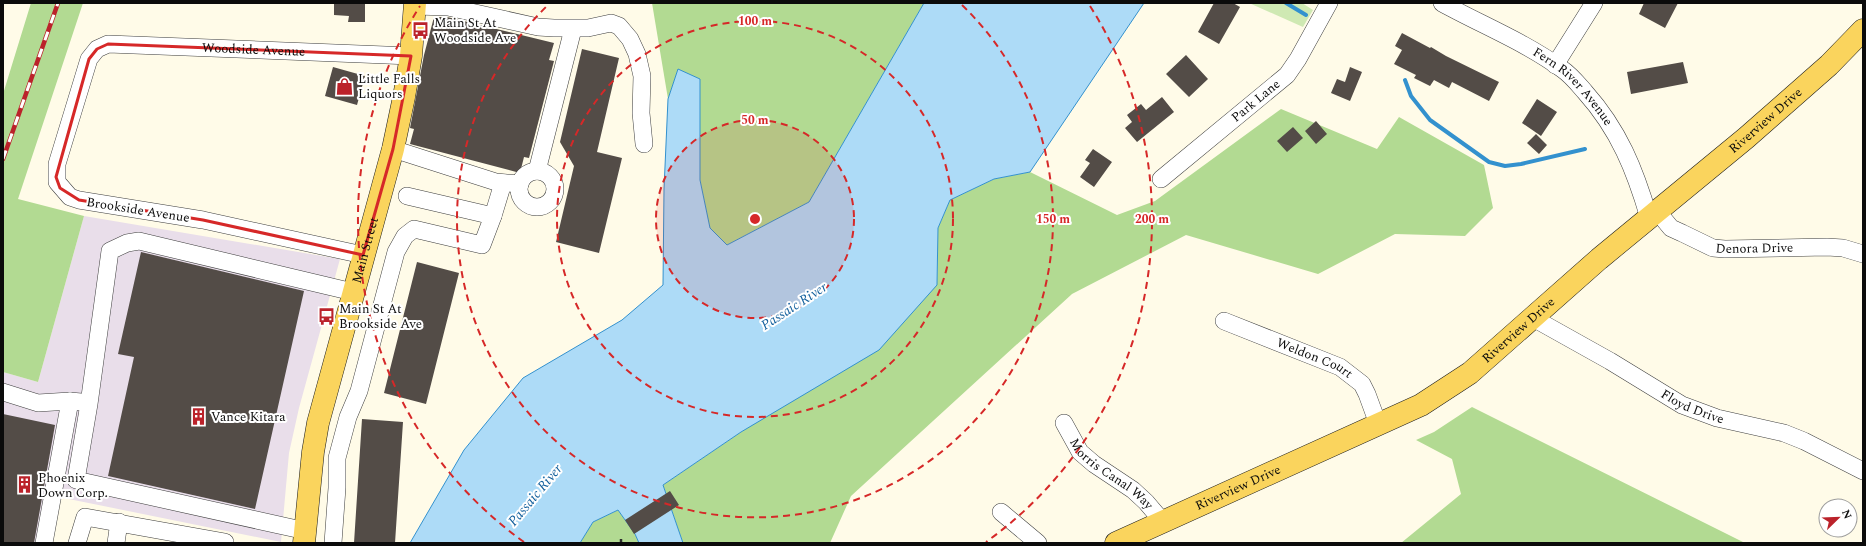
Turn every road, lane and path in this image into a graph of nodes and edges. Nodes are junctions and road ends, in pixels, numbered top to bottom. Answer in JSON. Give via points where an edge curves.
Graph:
{"nodes":[{"id":1,"x":1329,"y":3,"type":"edge"},
{"id":2,"x":1442,"y":3,"type":"edge"},
{"id":3,"x":1594,"y":3,"type":"edge"},
{"id":4,"x":415,"y":4,"type":"edge"},
{"id":5,"x":573,"y":28,"type":"junction"},
{"id":6,"x":1860,"y":36,"type":"edge"},
{"id":7,"x":97,"y":49,"type":"joint"},
{"id":8,"x":410,"y":56,"type":"junction"},
{"id":9,"x":1555,"y":65,"type":"junction"},
{"id":10,"x":644,"y":144,"type":"dead end"},
{"id":11,"x":393,"y":149,"type":"junction"},
{"id":12,"x":537,"y":171,"type":"junction"},
{"id":13,"x":1161,"y":179,"type":"dead end"},
{"id":14,"x":503,"y":183,"type":"junction"},
{"id":15,"x":520,"y":184,"type":"junction"},
{"id":16,"x":407,"y":196,"type":"dead end"},
{"id":17,"x":1653,"y":215,"type":"junction"},
{"id":18,"x":493,"y":216,"type":"junction"},
{"id":19,"x":1863,"y":254,"type":"edge"},
{"id":20,"x":363,"y":255,"type":"junction"},
{"id":21,"x":353,"y":292,"type":"junction"},
{"id":22,"x":1533,"y":318,"type":"junction"},
{"id":23,"x":1224,"y":321,"type":"dead end"},
{"id":24,"x":3,"y":392,"type":"edge"},
{"id":25,"x":70,"y":401,"type":"junction"},
{"id":26,"x":89,"y":404,"type":"junction"},
{"id":27,"x":1064,"y":424,"type":"dead end"},
{"id":28,"x":1378,"y":424,"type":"junction"},
{"id":29,"x":1863,"y":471,"type":"edge"},
{"id":30,"x":1001,"y":512,"type":"dead end"},
{"id":31,"x":119,"y":522,"type":"junction"},
{"id":32,"x":1163,"y":522,"type":"junction"},
{"id":33,"x":305,"y":537,"type":"edge"},
{"id":34,"x":621,"y":537,"type":"dead end"},
{"id":35,"x":225,"y":542,"type":"edge"},
{"id":36,"x":44,"y":543,"type":"edge"},
{"id":37,"x":77,"y":543,"type":"edge"},
{"id":38,"x":116,"y":543,"type":"edge"},
{"id":39,"x":333,"y":543,"type":"edge"},
{"id":40,"x":621,"y":543,"type":"edge"},
{"id":41,"x":1038,"y":543,"type":"edge"},
{"id":42,"x":1116,"y":543,"type":"edge"}],
"edges":[{"from":1,"to":13,"type":"street","name":"Park Lane","via":[[1298,59],[1286,75]]},
{"from":2,"to":9,"type":"street","name":"Fern River Avenue","via":[[1509,36]]},
{"from":3,"to":9,"type":"street"},
{"from":4,"to":5,"type":"street","via":[[448,7],[538,27]]},
{"from":4,"to":8,"type":"main road","name":"Main Street"},
{"from":5,"to":10,"type":"street","via":[[611,23],[619,26],[630,39],[637,54],[642,76],[641,113]]},
{"from":5,"to":12,"type":"street"},
{"from":6,"to":17,"type":"main road","name":"Riverview Drive","via":[[1746,138]]},
{"from":7,"to":8,"type":"street","name":"Woodside Avenue","via":[[115,44]]},
{"from":7,"to":20,"type":"street","name":"Brookside Avenue","via":[[85,70],[57,164],[57,182],[70,197],[90,203],[203,220]]},
{"from":8,"to":11,"type":"main road","name":"Main Street"},
{"from":9,"to":17,"type":"street","name":"Fern River Avenue","via":[[1576,81],[1602,110],[1612,126]]},
{"from":11,"to":14,"type":"street"},
{"from":11,"to":20,"type":"main road","name":"Main Street"},
{"from":12,"to":15,"type":"street","via":[[526,174]]},
{"from":12,"to":15,"type":"street","via":[[548,174],[555,184],[554,196],[546,205],[534,207],[523,202]]},
{"from":14,"to":15,"type":"street"},
{"from":14,"to":18,"type":"street"},
{"from":16,"to":18,"type":"street"},
{"from":17,"to":19,"type":"street","name":"Denora Drive","via":[[1672,228],[1713,248],[1832,247]]},
{"from":17,"to":22,"type":"main road","name":"Riverview Drive"},
{"from":18,"to":39,"type":"street","via":[[482,245],[414,229],[405,236],[396,252],[361,384],[348,416],[337,458]]},
{"from":20,"to":21,"type":"main road","name":"Main Street"},
{"from":21,"to":26,"type":"street","via":[[138,241],[127,243],[110,251]]},
{"from":21,"to":33,"type":"main road","name":"Main Street","via":[[318,423]]},
{"from":22,"to":28,"type":"main road","name":"Riverview Drive","via":[[1470,373],[1421,405]]},
{"from":22,"to":29,"type":"street","name":"Floyd Drive","via":[[1682,405],[1717,418],[1804,441]]},
{"from":23,"to":28,"type":"street","name":"Weldon Court","via":[[1340,367],[1362,384]]},
{"from":24,"to":25,"type":"street","via":[[38,403]]},
{"from":25,"to":26,"type":"street"},
{"from":25,"to":36,"type":"street"},
{"from":26,"to":33,"type":"street","via":[[76,480]]},
{"from":27,"to":32,"type":"street","name":"Morris Canal Way","via":[[1080,452],[1133,490]]},
{"from":28,"to":32,"type":"main road","name":"Riverview Drive"},
{"from":30,"to":41,"type":"street"},
{"from":31,"to":35,"type":"street"},
{"from":31,"to":37,"type":"street","via":[[85,517]]},
{"from":31,"to":38,"type":"street"},
{"from":32,"to":42,"type":"main road","name":"Riverview Drive"},
{"from":34,"to":40,"type":"path"}]}
